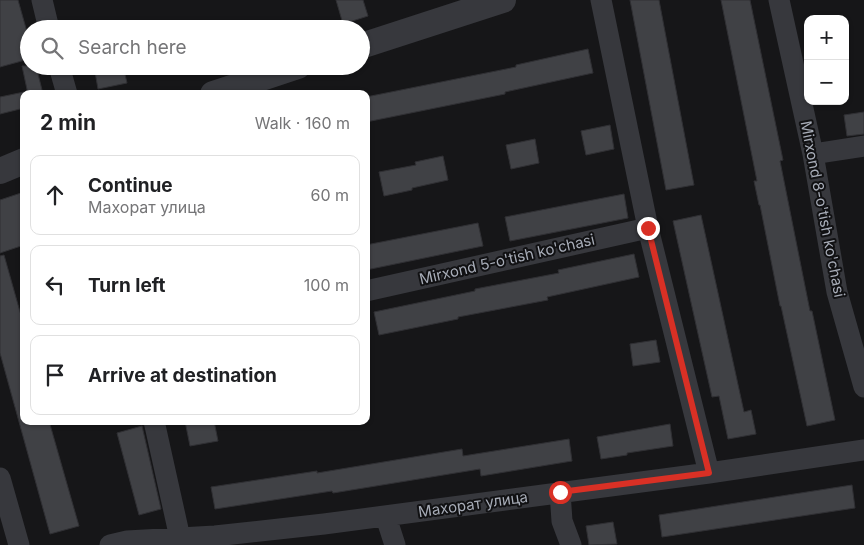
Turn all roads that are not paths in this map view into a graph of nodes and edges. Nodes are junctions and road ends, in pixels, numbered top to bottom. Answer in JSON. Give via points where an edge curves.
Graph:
{"nodes":[{"id":1,"x":42,"y":0,"type":"edge"},
{"id":2,"x":504,"y":0,"type":"edge"},
{"id":3,"x":601,"y":0,"type":"edge"},
{"id":4,"x":778,"y":0,"type":"edge"},
{"id":5,"x":47,"y":20,"type":"edge"},
{"id":6,"x":370,"y":43,"type":"edge"},
{"id":7,"x":62,"y":75,"type":"edge"},
{"id":8,"x":271,"y":75,"type":"edge"},
{"id":9,"x":66,"y":90,"type":"edge"},
{"id":10,"x":225,"y":90,"type":"edge"},
{"id":11,"x":864,"y":146,"type":"edge"},
{"id":12,"x":813,"y":154,"type":"junction"},
{"id":13,"x":20,"y":163,"type":"edge"},
{"id":14,"x":0,"y":171,"type":"edge"},
{"id":15,"x":648,"y":228,"type":"junction"},
{"id":16,"x":370,"y":290,"type":"edge"},
{"id":17,"x":864,"y":387,"type":"edge"},
{"id":18,"x":155,"y":425,"type":"edge"},
{"id":19,"x":864,"y":450,"type":"edge"},
{"id":20,"x":709,"y":473,"type":"junction"},
{"id":21,"x":0,"y":478,"type":"edge"},
{"id":22,"x":560,"y":492,"type":"junction"},
{"id":23,"x":386,"y":516,"type":"junction"},
{"id":24,"x":180,"y":538,"type":"junction"},
{"id":25,"x":216,"y":540,"type":"edge"},
{"id":26,"x":19,"y":545,"type":"edge"},
{"id":27,"x":110,"y":545,"type":"edge"},
{"id":28,"x":395,"y":545,"type":"edge"},
{"id":29,"x":571,"y":545,"type":"edge"}],
"edges":[{"from":1,"to":5,"type":"street"},
{"from":2,"to":6,"type":"street"},
{"from":3,"to":15,"type":"street"},
{"from":4,"to":12,"type":"street","name":"Mirxond 8-o'tish ko'chasi"},
{"from":7,"to":9,"type":"street"},
{"from":8,"to":10,"type":"street"},
{"from":11,"to":12,"type":"street"},
{"from":12,"to":17,"type":"street","name":"Mirxond 8-o'tish ko'chasi","via":[[837,292]]},
{"from":13,"to":14,"type":"street"},
{"from":15,"to":16,"type":"street","name":"Mirxond 5-o'tish ko'chasi"},
{"from":15,"to":20,"type":"street"},
{"from":18,"to":24,"type":"street"},
{"from":19,"to":20,"type":"street","name":"Махорат улица"},
{"from":20,"to":22,"type":"street","name":"Махорат улица"},
{"from":21,"to":26,"type":"street"},
{"from":22,"to":23,"type":"street","name":"Махорат улица"},
{"from":22,"to":29,"type":"street","via":[[562,521]]},
{"from":23,"to":25,"type":"street","name":"Махорат улица"},
{"from":23,"to":28,"type":"street"},
{"from":24,"to":25,"type":"street","name":"Махорат улица"},
{"from":24,"to":27,"type":"street","name":"Махорат улица"}]}
